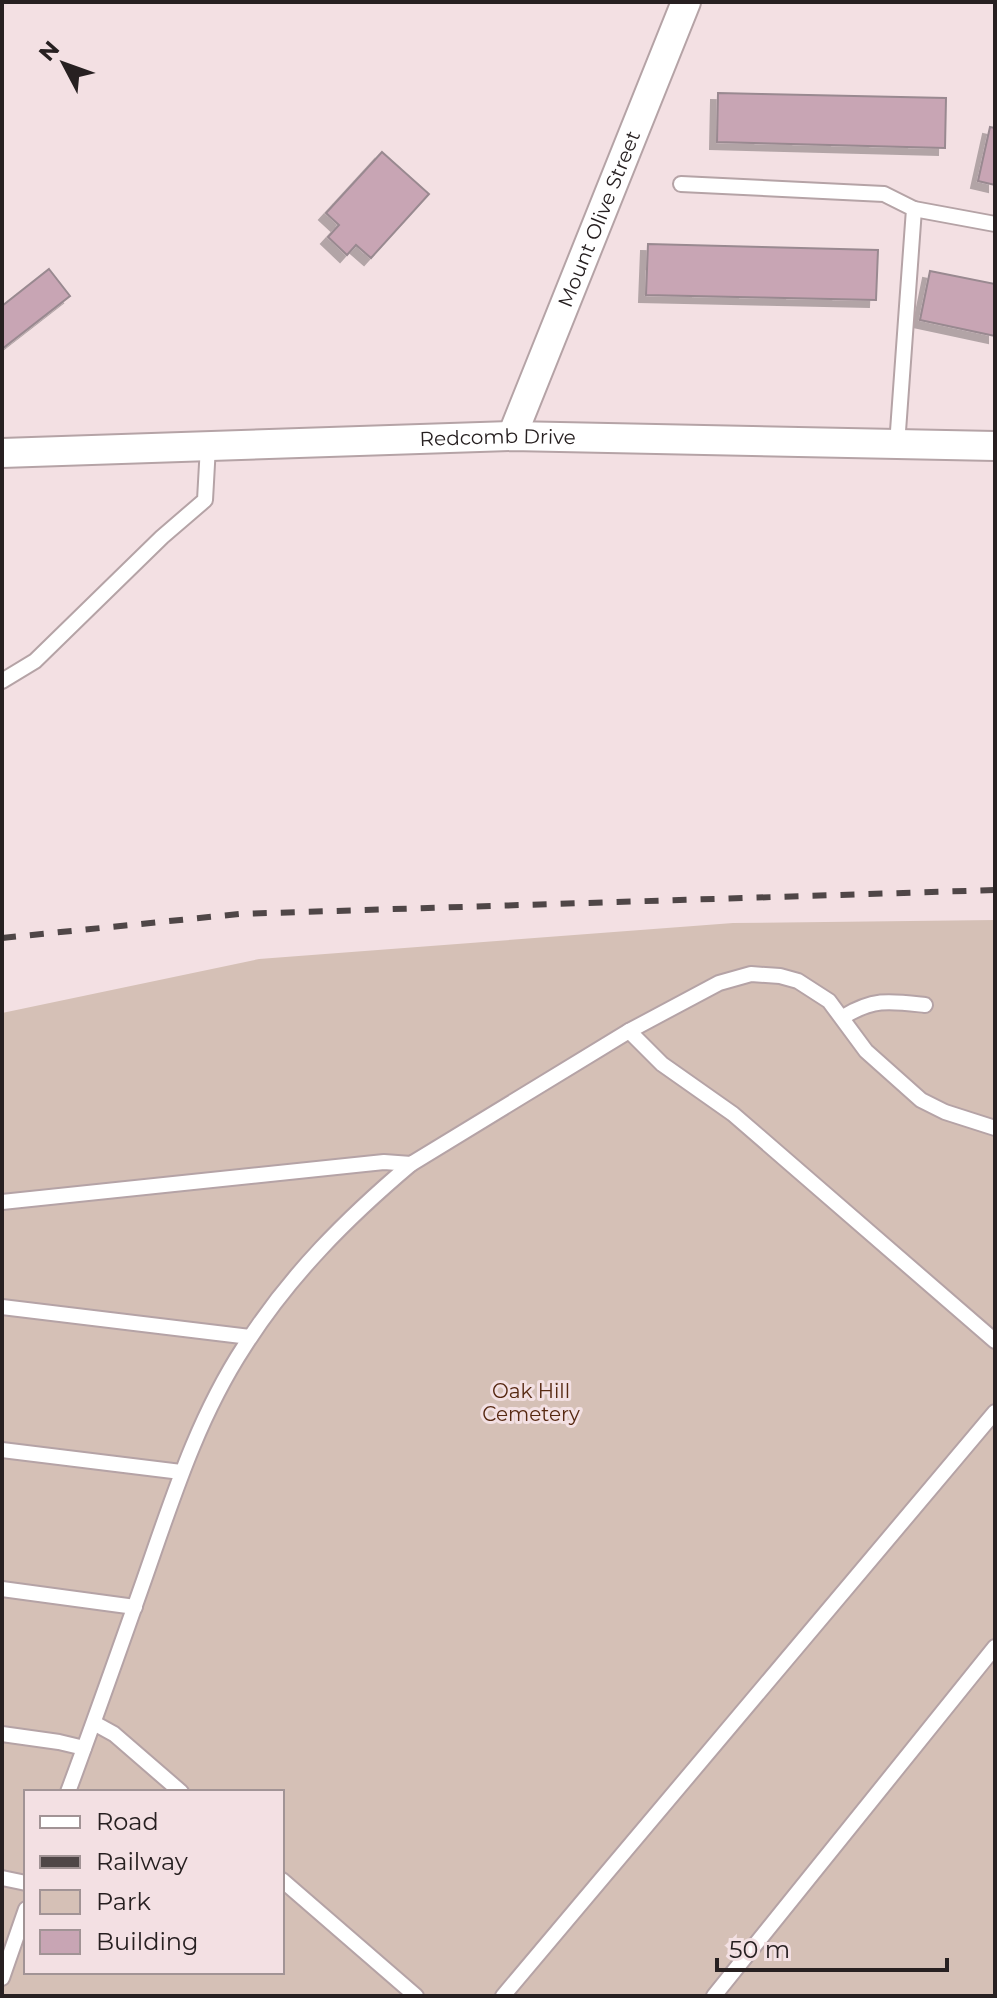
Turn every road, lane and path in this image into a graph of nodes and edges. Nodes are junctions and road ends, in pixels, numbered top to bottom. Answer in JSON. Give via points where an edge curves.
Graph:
{"nodes":[{"id":1,"x":686,"y":2,"type":"edge"},
{"id":2,"x":681,"y":184,"type":"dead end"},
{"id":3,"x":914,"y":209,"type":"junction"},
{"id":4,"x":995,"y":224,"type":"edge"},
{"id":5,"x":512,"y":436,"type":"junction"},
{"id":6,"x":897,"y":445,"type":"junction"},
{"id":7,"x":208,"y":446,"type":"junction"},
{"id":8,"x":995,"y":446,"type":"edge"},
{"id":9,"x":2,"y":453,"type":"edge"},
{"id":10,"x":2,"y":681,"type":"edge"},
{"id":11,"x":925,"y":1005,"type":"dead end"},
{"id":12,"x":843,"y":1017,"type":"junction"},
{"id":13,"x":629,"y":1031,"type":"junction"},
{"id":14,"x":995,"y":1128,"type":"edge"},
{"id":15,"x":411,"y":1164,"type":"junction"},
{"id":16,"x":2,"y":1202,"type":"edge"},
{"id":17,"x":2,"y":1307,"type":"edge"},
{"id":18,"x":250,"y":1337,"type":"junction"},
{"id":19,"x":995,"y":1341,"type":"edge"},
{"id":20,"x":995,"y":1412,"type":"edge"},
{"id":21,"x":2,"y":1450,"type":"edge"},
{"id":22,"x":181,"y":1472,"type":"junction"},
{"id":23,"x":2,"y":1589,"type":"edge"},
{"id":24,"x":135,"y":1607,"type":"junction"},
{"id":25,"x":995,"y":1647,"type":"edge"},
{"id":26,"x":94,"y":1723,"type":"junction"},
{"id":27,"x":2,"y":1734,"type":"edge"},
{"id":28,"x":84,"y":1748,"type":"junction"},
{"id":29,"x":69,"y":1790,"type":"edge"},
{"id":30,"x":179,"y":1790,"type":"edge"},
{"id":31,"x":2,"y":1878,"type":"edge"},
{"id":32,"x":284,"y":1882,"type":"edge"},
{"id":33,"x":24,"y":1883,"type":"edge"},
{"id":34,"x":24,"y":1915,"type":"edge"},
{"id":35,"x":2,"y":1978,"type":"edge"},
{"id":36,"x":416,"y":1996,"type":"edge"},
{"id":37,"x":503,"y":1996,"type":"edge"},
{"id":38,"x":714,"y":1996,"type":"edge"}],
"edges":[{"from":1,"to":5,"type":"street","name":"Mount Olive Street"},
{"from":2,"to":3,"type":"lane","via":[[884,194]]},
{"from":3,"to":4,"type":"lane"},
{"from":3,"to":6,"type":"lane"},
{"from":5,"to":6,"type":"street","name":"Redcomb Drive"},
{"from":5,"to":7,"type":"street","name":"Redcomb Drive"},
{"from":6,"to":8,"type":"street","name":"Redcomb Drive"},
{"from":7,"to":9,"type":"street","name":"Redcomb Drive"},
{"from":7,"to":10,"type":"lane","via":[[205,500],[35,661]]},
{"from":11,"to":12,"type":"lane","via":[[877,1001]]},
{"from":12,"to":13,"type":"lane","via":[[798,981],[751,974],[690,996]]},
{"from":12,"to":14,"type":"lane","via":[[866,1051],[921,1100]]},
{"from":13,"to":15,"type":"lane"},
{"from":13,"to":19,"type":"lane"},
{"from":15,"to":16,"type":"lane","via":[[384,1162]]},
{"from":15,"to":18,"type":"lane","via":[[312,1256]]},
{"from":17,"to":18,"type":"lane"},
{"from":18,"to":22,"type":"lane"},
{"from":20,"to":37,"type":"lane"},
{"from":21,"to":22,"type":"lane"},
{"from":22,"to":24,"type":"lane"},
{"from":23,"to":24,"type":"lane"},
{"from":24,"to":26,"type":"lane"},
{"from":25,"to":38,"type":"lane"},
{"from":26,"to":28,"type":"lane"},
{"from":26,"to":30,"type":"lane"},
{"from":27,"to":28,"type":"lane"},
{"from":28,"to":29,"type":"lane"},
{"from":31,"to":33,"type":"lane"},
{"from":32,"to":36,"type":"lane"},
{"from":34,"to":35,"type":"lane"}]}
